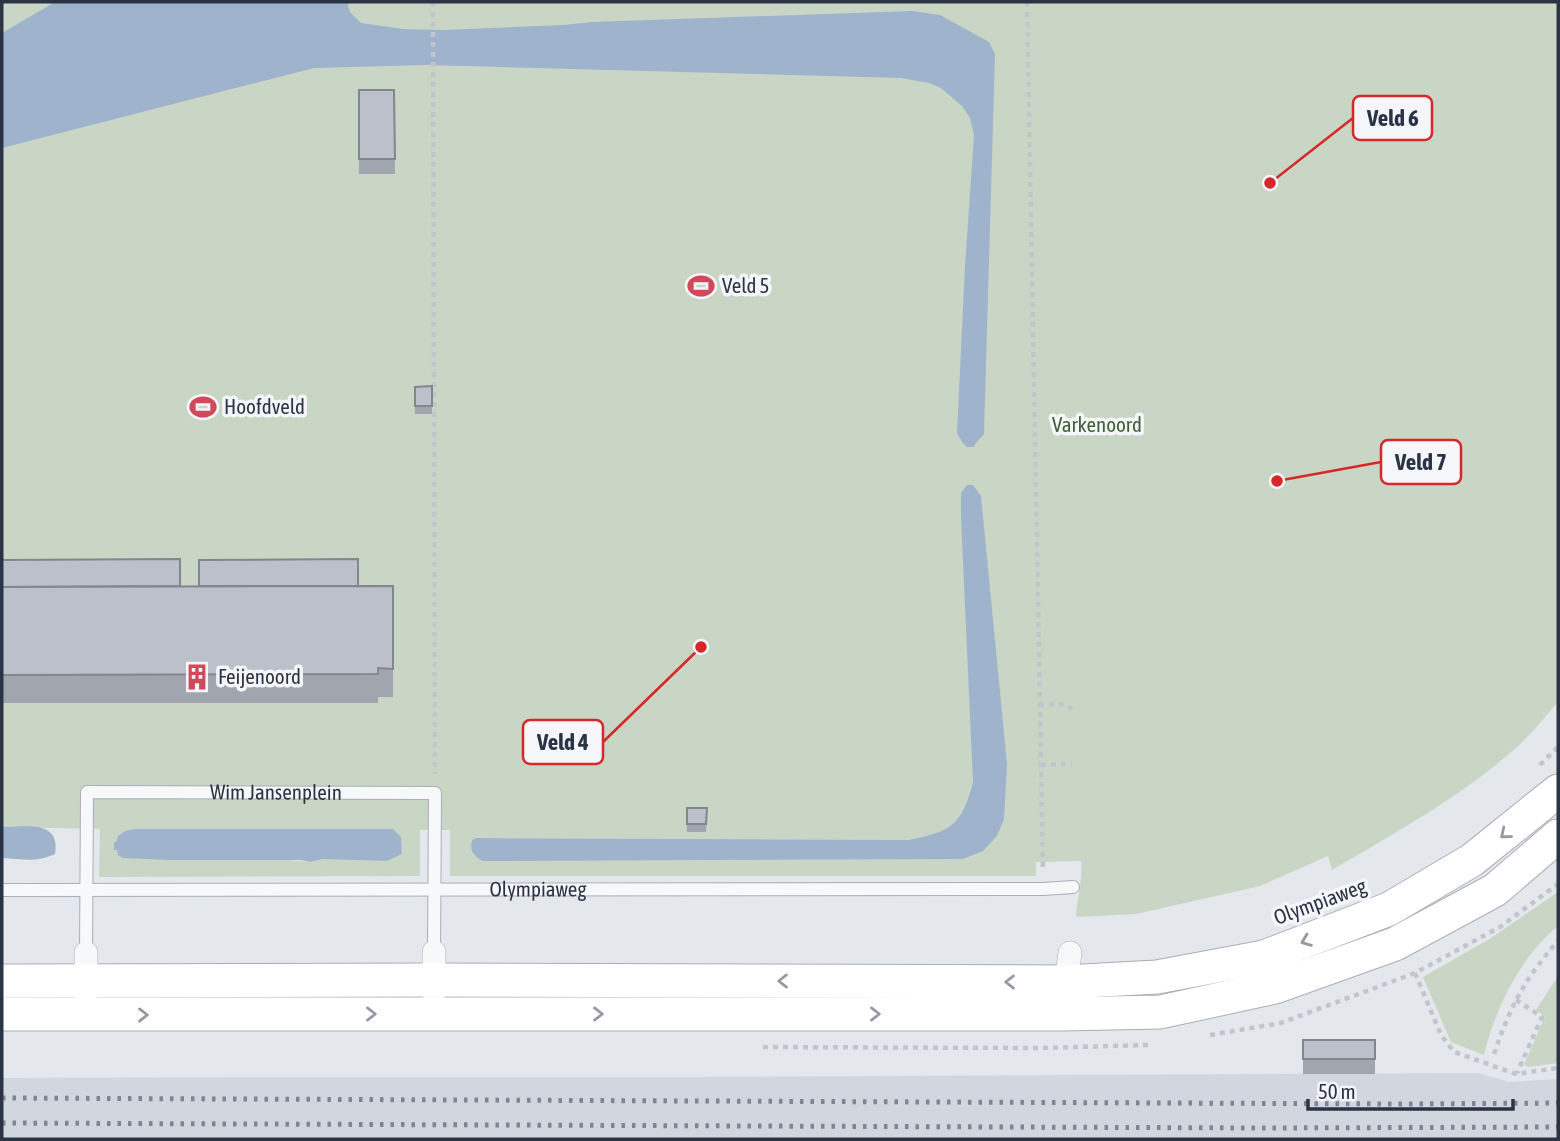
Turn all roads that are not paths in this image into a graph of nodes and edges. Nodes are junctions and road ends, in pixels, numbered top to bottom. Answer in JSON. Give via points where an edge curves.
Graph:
{"nodes":[{"id":1,"x":1545,"y":782,"type":"edge"},
{"id":2,"x":1558,"y":836,"type":"edge"},
{"id":3,"x":1073,"y":887,"type":"dead end"},
{"id":4,"x":2,"y":890,"type":"edge"},
{"id":5,"x":86,"y":890,"type":"junction"},
{"id":6,"x":435,"y":890,"type":"junction"},
{"id":7,"x":434,"y":966,"type":"junction"},
{"id":8,"x":86,"y":967,"type":"junction"},
{"id":9,"x":2,"y":981,"type":"edge"},
{"id":10,"x":1066,"y":983,"type":"junction"},
{"id":11,"x":2,"y":1014,"type":"edge"},
{"id":12,"x":86,"y":1014,"type":"junction"},
{"id":13,"x":434,"y":1014,"type":"junction"}],
"edges":[{"from":1,"to":10,"type":"main road","name":"Olympiaweg","one_way":true,"via":[[1472,860],[1389,909],[1264,957],[1157,977]]},
{"from":2,"to":10,"type":"main road","name":"Olympiaweg","via":[[1495,890],[1395,944],[1275,987],[1160,1012]]},
{"from":3,"to":6,"type":"lane","name":"Olympiaweg"},
{"from":4,"to":5,"type":"lane","name":"Olympiaweg"},
{"from":5,"to":6,"type":"lane","name":"Olympiaweg"},
{"from":5,"to":6,"type":"lane","name":"Wim Jansenplein","via":[[87,792],[435,793]]},
{"from":5,"to":8,"type":"lane","name":"Wim Jansenplein"},
{"from":6,"to":7,"type":"lane"},
{"from":7,"to":8,"type":"main road","name":"Olympiaweg"},
{"from":10,"to":7,"type":"main road","name":"Olympiaweg","one_way":true},
{"from":7,"to":13,"type":"street"},
{"from":8,"to":9,"type":"main road","name":"Olympiaweg"},
{"from":8,"to":12,"type":"street"},
{"from":13,"to":10,"type":"main road","name":"Olympiaweg","one_way":true},
{"from":11,"to":12,"type":"main road","name":"Olympiaweg"},
{"from":12,"to":13,"type":"main road","name":"Olympiaweg","one_way":true}]}
